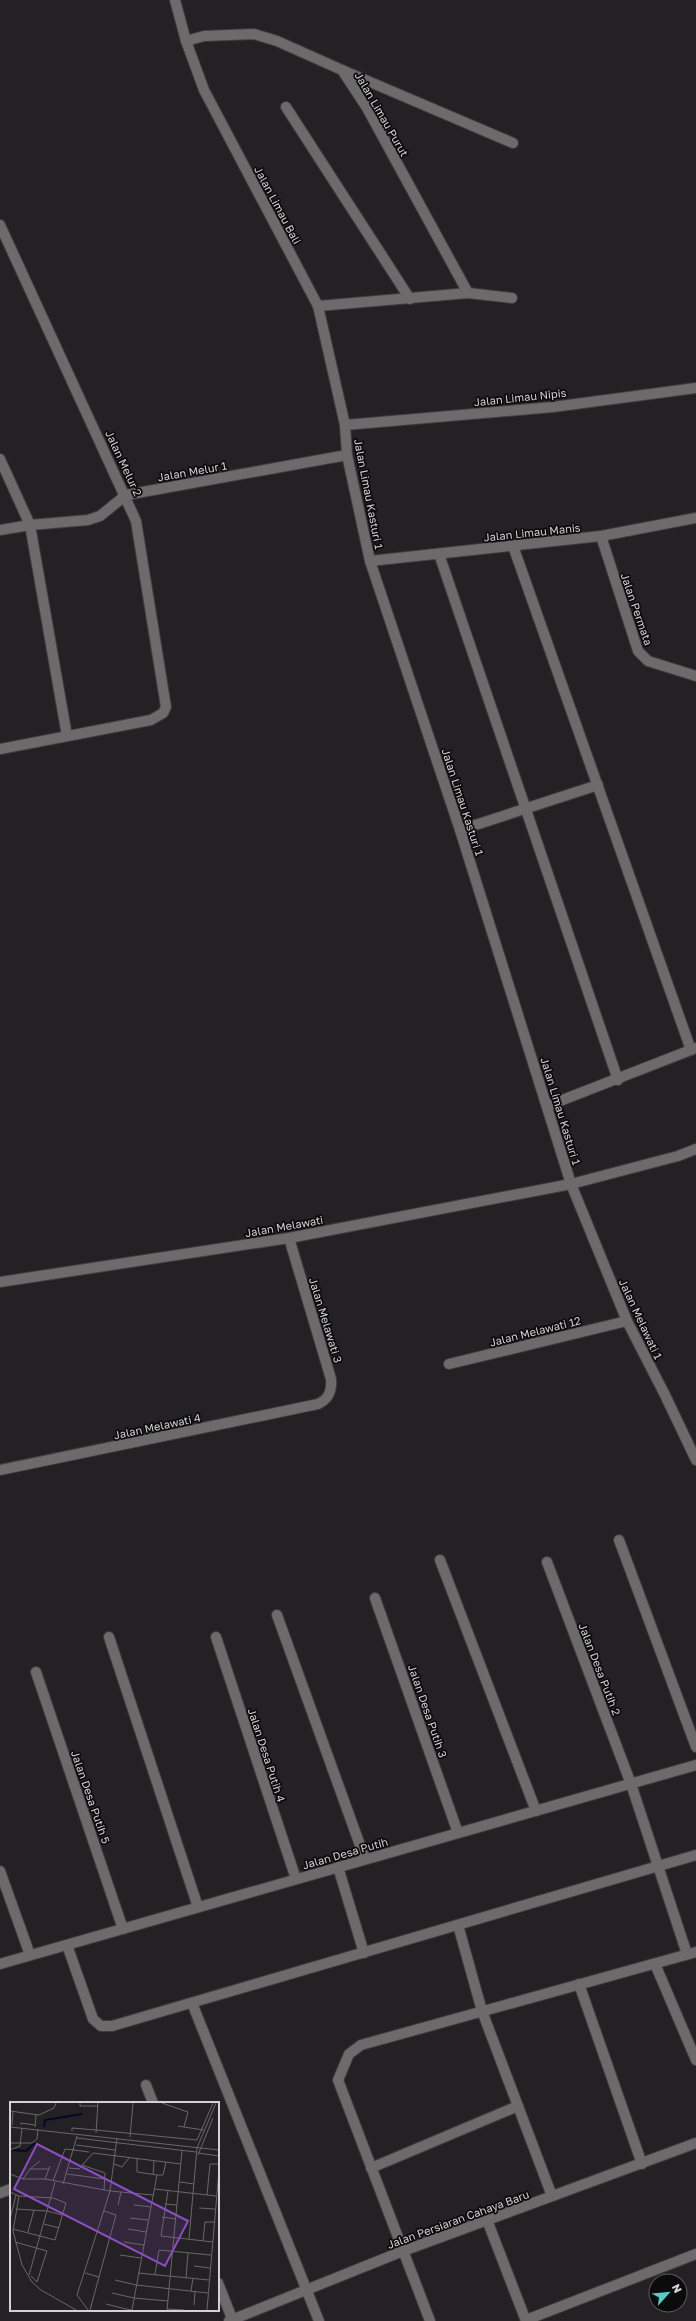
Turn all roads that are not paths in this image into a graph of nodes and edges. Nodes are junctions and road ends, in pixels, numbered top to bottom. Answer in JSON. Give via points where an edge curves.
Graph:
{"nodes":[{"id":1,"x":175,"y":0,"type":"edge"},
{"id":2,"x":186,"y":41,"type":"junction"},
{"id":3,"x":342,"y":70,"type":"junction"},
{"id":4,"x":286,"y":107,"type":"dead end"},
{"id":5,"x":513,"y":143,"type":"dead end"},
{"id":6,"x":0,"y":225,"type":"edge"},
{"id":7,"x":468,"y":293,"type":"junction"},
{"id":8,"x":512,"y":298,"type":"dead end"},
{"id":9,"x":410,"y":299,"type":"junction"},
{"id":10,"x":318,"y":306,"type":"junction"},
{"id":11,"x":696,"y":388,"type":"edge"},
{"id":12,"x":345,"y":425,"type":"junction"},
{"id":13,"x":347,"y":455,"type":"junction"},
{"id":14,"x":0,"y":460,"type":"edge"},
{"id":15,"x":126,"y":495,"type":"junction"},
{"id":16,"x":696,"y":518,"type":"edge"},
{"id":17,"x":30,"y":525,"type":"junction"},
{"id":18,"x":0,"y":530,"type":"edge"},
{"id":19,"x":601,"y":536,"type":"junction"},
{"id":20,"x":513,"y":546,"type":"junction"},
{"id":21,"x":439,"y":554,"type":"junction"},
{"id":22,"x":370,"y":561,"type":"junction"},
{"id":23,"x":696,"y":676,"type":"edge"},
{"id":24,"x":68,"y":736,"type":"junction"},
{"id":25,"x":0,"y":749,"type":"edge"},
{"id":26,"x":598,"y":785,"type":"junction"},
{"id":27,"x":525,"y":809,"type":"junction"},
{"id":28,"x":460,"y":830,"type":"junction"},
{"id":29,"x":694,"y":1049,"type":"edge"},
{"id":30,"x":618,"y":1080,"type":"junction"},
{"id":31,"x":547,"y":1106,"type":"junction"},
{"id":32,"x":696,"y":1149,"type":"edge"},
{"id":33,"x":571,"y":1184,"type":"junction"},
{"id":34,"x":289,"y":1238,"type":"junction"},
{"id":35,"x":0,"y":1282,"type":"edge"},
{"id":36,"x":627,"y":1321,"type":"junction"},
{"id":37,"x":450,"y":1364,"type":"dead end"},
{"id":38,"x":318,"y":1404,"type":"joint"},
{"id":39,"x":696,"y":1460,"type":"edge"},
{"id":40,"x":0,"y":1470,"type":"edge"},
{"id":41,"x":619,"y":1540,"type":"dead end"},
{"id":42,"x":440,"y":1560,"type":"dead end"},
{"id":43,"x":547,"y":1562,"type":"dead end"},
{"id":44,"x":375,"y":1598,"type":"dead end"},
{"id":45,"x":277,"y":1615,"type":"dead end"},
{"id":46,"x":109,"y":1637,"type":"dead end"},
{"id":47,"x":216,"y":1637,"type":"dead end"},
{"id":48,"x":36,"y":1672,"type":"dead end"},
{"id":49,"x":696,"y":1747,"type":"edge"},
{"id":50,"x":696,"y":1765,"type":"edge"},
{"id":51,"x":631,"y":1784,"type":"junction"},
{"id":52,"x":536,"y":1811,"type":"junction"},
{"id":53,"x":458,"y":1833,"type":"junction"},
{"id":54,"x":696,"y":1855,"type":"edge"},
{"id":55,"x":365,"y":1859,"type":"junction"},
{"id":56,"x":657,"y":1866,"type":"junction"},
{"id":57,"x":338,"y":1867,"type":"junction"},
{"id":58,"x":0,"y":1871,"type":"edge"},
{"id":59,"x":296,"y":1879,"type":"junction"},
{"id":60,"x":198,"y":1907,"type":"junction"},
{"id":61,"x":458,"y":1925,"type":"junction"},
{"id":62,"x":123,"y":1929,"type":"junction"},
{"id":63,"x":67,"y":1945,"type":"junction"},
{"id":64,"x":364,"y":1953,"type":"junction"},
{"id":65,"x":692,"y":1953,"type":"edge"},
{"id":66,"x":30,"y":1955,"type":"junction"},
{"id":67,"x":0,"y":1964,"type":"edge"},
{"id":68,"x":655,"y":1964,"type":"junction"},
{"id":69,"x":579,"y":1984,"type":"junction"},
{"id":70,"x":192,"y":2003,"type":"junction"},
{"id":71,"x":482,"y":2011,"type":"junction"},
{"id":72,"x":696,"y":2060,"type":"edge"},
{"id":73,"x":146,"y":2085,"type":"dead end"},
{"id":74,"x":153,"y":2102,"type":"edge"},
{"id":75,"x":518,"y":2106,"type":"junction"},
{"id":76,"x":696,"y":2143,"type":"edge"},
{"id":77,"x":642,"y":2164,"type":"junction"},
{"id":78,"x":371,"y":2168,"type":"junction"},
{"id":79,"x":10,"y":2189,"type":"edge"},
{"id":80,"x":0,"y":2193,"type":"edge"},
{"id":81,"x":552,"y":2196,"type":"junction"},
{"id":82,"x":487,"y":2220,"type":"junction"},
{"id":83,"x":403,"y":2251,"type":"junction"},
{"id":84,"x":696,"y":2254,"type":"edge"},
{"id":85,"x":219,"y":2286,"type":"edge"},
{"id":86,"x":307,"y":2290,"type":"junction"},
{"id":87,"x":231,"y":2321,"type":"edge"},
{"id":88,"x":320,"y":2321,"type":"edge"},
{"id":89,"x":430,"y":2321,"type":"edge"},
{"id":90,"x":526,"y":2321,"type":"edge"}],
"edges":[{"from":1,"to":2,"type":"street","name":"Jalan Limau Bali"},
{"from":2,"to":3,"type":"street","name":"Jalan Limau Purut","via":[[204,36],[254,34],[277,41]]},
{"from":2,"to":10,"type":"street","name":"Jalan Limau Bali","via":[[204,90]]},
{"from":3,"to":5,"type":"street"},
{"from":3,"to":7,"type":"street","name":"Jalan Limau Purut","via":[[367,108]]},
{"from":4,"to":9,"type":"street"},
{"from":6,"to":15,"type":"street","name":"Jalan Melur 2"},
{"from":7,"to":8,"type":"street"},
{"from":7,"to":9,"type":"street"},
{"from":9,"to":10,"type":"street"},
{"from":10,"to":12,"type":"street","name":"Jalan Limau Bali"},
{"from":11,"to":12,"type":"street","name":"Jalan Limau Nipis","via":[[553,407]]},
{"from":12,"to":13,"type":"street","name":"Jalan Limau Kasturi 1"},
{"from":13,"to":15,"type":"street","name":"Jalan Melur 1"},
{"from":13,"to":22,"type":"street","name":"Jalan Limau Kasturi 1"},
{"from":14,"to":17,"type":"street"},
{"from":15,"to":17,"type":"street","via":[[109,510],[94,518]]},
{"from":15,"to":24,"type":"street","name":"Jalan Melur 2","via":[[136,521],[166,707],[163,713],[151,720]]},
{"from":16,"to":19,"type":"street","name":"Jalan Limau Manis"},
{"from":17,"to":18,"type":"street"},
{"from":17,"to":24,"type":"street"},
{"from":19,"to":20,"type":"street","name":"Jalan Limau Manis"},
{"from":19,"to":23,"type":"street","name":"Jalan Permata","via":[[638,651],[648,661]]},
{"from":20,"to":21,"type":"street","name":"Jalan Limau Manis"},
{"from":20,"to":26,"type":"street"},
{"from":21,"to":22,"type":"street","name":"Jalan Limau Manis"},
{"from":21,"to":27,"type":"street"},
{"from":22,"to":28,"type":"street","name":"Jalan Limau Kasturi 1"},
{"from":24,"to":25,"type":"street"},
{"from":26,"to":27,"type":"street"},
{"from":26,"to":29,"type":"street"},
{"from":27,"to":28,"type":"street"},
{"from":27,"to":30,"type":"street"},
{"from":28,"to":31,"type":"street","name":"Jalan Limau Kasturi 1"},
{"from":29,"to":30,"type":"street"},
{"from":30,"to":31,"type":"street"},
{"from":31,"to":33,"type":"street","name":"Jalan Limau Kasturi 1"},
{"from":32,"to":33,"type":"street","name":"Jalan Melawati"},
{"from":33,"to":34,"type":"street","name":"Jalan Melawati"},
{"from":33,"to":36,"type":"street","name":"Jalan Melawati 1"},
{"from":34,"to":35,"type":"street","name":"Jalan Melawati"},
{"from":34,"to":38,"type":"street","name":"Jalan Melawati 3","via":[[331,1379],[330,1394]]},
{"from":36,"to":37,"type":"street","name":"Jalan Melawati 12"},
{"from":36,"to":39,"type":"street","name":"Jalan Melawati 1"},
{"from":38,"to":40,"type":"street","name":"Jalan Melawati 4"},
{"from":41,"to":49,"type":"street"},
{"from":42,"to":52,"type":"street"},
{"from":43,"to":51,"type":"street","name":"Jalan Desa Putih 2"},
{"from":44,"to":53,"type":"street","name":"Jalan Desa Putih 3"},
{"from":45,"to":55,"type":"street"},
{"from":46,"to":60,"type":"street"},
{"from":47,"to":59,"type":"street","name":"Jalan Desa Putih 4"},
{"from":48,"to":62,"type":"street","name":"Jalan Desa Putih 5"},
{"from":50,"to":51,"type":"street","name":"Jalan Desa Putih"},
{"from":51,"to":52,"type":"street","name":"Jalan Desa Putih"},
{"from":51,"to":56,"type":"street","name":"Jalan Desa Putih 2"},
{"from":52,"to":53,"type":"street","name":"Jalan Desa Putih"},
{"from":53,"to":55,"type":"street","name":"Jalan Desa Putih"},
{"from":54,"to":56,"type":"street"},
{"from":55,"to":57,"type":"street","name":"Jalan Desa Putih"},
{"from":56,"to":61,"type":"street"},
{"from":56,"to":65,"type":"street","name":"Jalan Desa Putih 2"},
{"from":57,"to":59,"type":"street","name":"Jalan Desa Putih"},
{"from":57,"to":64,"type":"street"},
{"from":58,"to":66,"type":"street"},
{"from":59,"to":60,"type":"street","name":"Jalan Desa Putih"},
{"from":60,"to":62,"type":"street","name":"Jalan Desa Putih"},
{"from":61,"to":64,"type":"street"},
{"from":61,"to":71,"type":"street"},
{"from":62,"to":63,"type":"street","name":"Jalan Desa Putih"},
{"from":63,"to":66,"type":"street","name":"Jalan Desa Putih"},
{"from":63,"to":70,"type":"street","via":[[93,2019],[101,2026],[124,2023]]},
{"from":64,"to":70,"type":"street"},
{"from":65,"to":68,"type":"street"},
{"from":66,"to":67,"type":"street","name":"Jalan Desa Putih"},
{"from":68,"to":69,"type":"street"},
{"from":68,"to":72,"type":"street"},
{"from":69,"to":71,"type":"street"},
{"from":69,"to":77,"type":"street"},
{"from":70,"to":86,"type":"street"},
{"from":71,"to":75,"type":"street"},
{"from":71,"to":78,"type":"street","via":[[361,2045],[349,2054],[338,2080]]},
{"from":73,"to":74,"type":"street"},
{"from":75,"to":78,"type":"street"},
{"from":75,"to":81,"type":"street"},
{"from":76,"to":77,"type":"street","name":"Jalan Persiaran Cahaya Baru"},
{"from":77,"to":81,"type":"street","name":"Jalan Persiaran Cahaya Baru"},
{"from":78,"to":83,"type":"street"},
{"from":79,"to":80,"type":"street"},
{"from":81,"to":82,"type":"street","name":"Jalan Persiaran Cahaya Baru"},
{"from":82,"to":83,"type":"street","name":"Jalan Persiaran Cahaya Baru"},
{"from":82,"to":90,"type":"street"},
{"from":83,"to":86,"type":"street","name":"Jalan Persiaran Cahaya Baru"},
{"from":83,"to":89,"type":"street"},
{"from":84,"to":90,"type":"street"},
{"from":85,"to":87,"type":"street"},
{"from":86,"to":87,"type":"street","name":"Jalan Persiaran Cahaya Baru"},
{"from":86,"to":88,"type":"street"}]}
